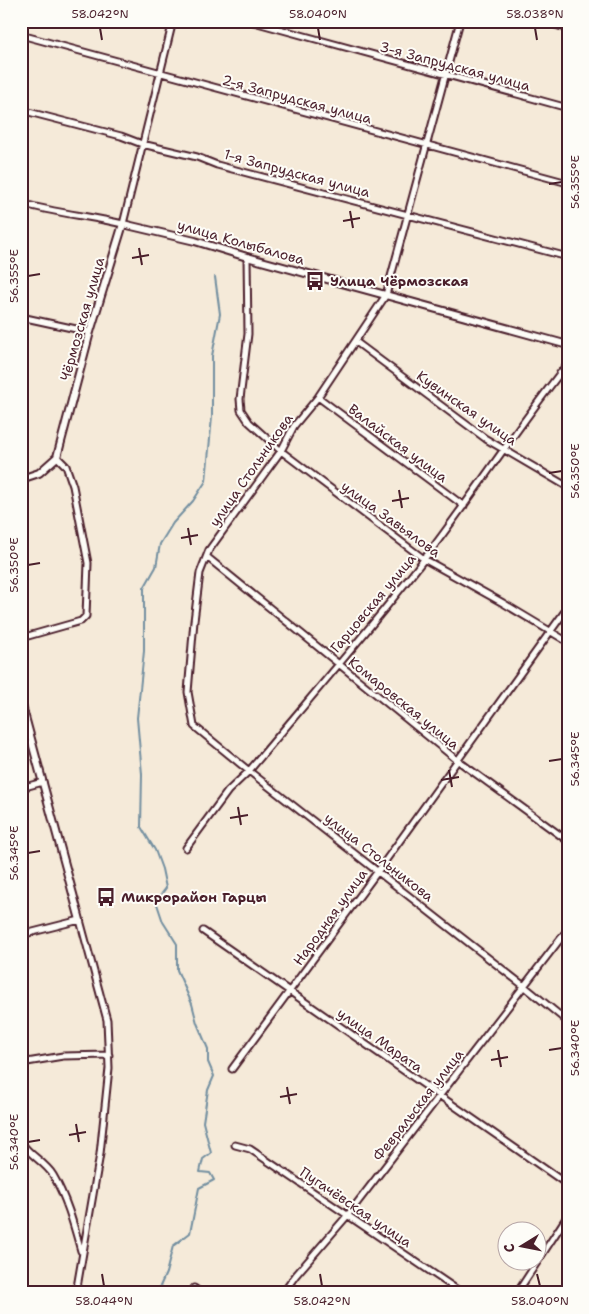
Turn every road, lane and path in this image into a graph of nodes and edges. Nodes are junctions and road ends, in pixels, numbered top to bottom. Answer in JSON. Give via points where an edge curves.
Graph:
{"nodes":[{"id":1,"x":173,"y":21,"type":"edge"},
{"id":2,"x":250,"y":21,"type":"edge"},
{"id":3,"x":460,"y":21,"type":"edge"},
{"id":4,"x":543,"y":21,"type":"edge"},
{"id":5,"x":568,"y":29,"type":"edge"},
{"id":6,"x":21,"y":35,"type":"edge"},
{"id":7,"x":160,"y":74,"type":"junction"},
{"id":8,"x":445,"y":75,"type":"junction"},
{"id":9,"x":568,"y":108,"type":"edge"},
{"id":10,"x":21,"y":110,"type":"edge"},
{"id":11,"x":142,"y":144,"type":"junction"},
{"id":12,"x":426,"y":144,"type":"junction"},
{"id":13,"x":568,"y":183,"type":"edge"},
{"id":14,"x":21,"y":203,"type":"edge"},
{"id":15,"x":407,"y":214,"type":"junction"},
{"id":16,"x":122,"y":224,"type":"junction"},
{"id":17,"x":247,"y":257,"type":"junction"},
{"id":18,"x":568,"y":257,"type":"edge"},
{"id":19,"x":386,"y":295,"type":"junction"},
{"id":20,"x":21,"y":317,"type":"edge"},
{"id":21,"x":90,"y":332,"type":"junction"},
{"id":22,"x":356,"y":342,"type":"junction"},
{"id":23,"x":568,"y":345,"type":"edge"},
{"id":24,"x":568,"y":363,"type":"edge"},
{"id":25,"x":318,"y":397,"type":"junction"},
{"id":26,"x":504,"y":449,"type":"junction"},
{"id":27,"x":281,"y":451,"type":"junction"},
{"id":28,"x":56,"y":457,"type":"junction"},
{"id":29,"x":21,"y":479,"type":"edge"},
{"id":30,"x":568,"y":487,"type":"edge"},
{"id":31,"x":464,"y":506,"type":"junction"},
{"id":32,"x":207,"y":557,"type":"junction"},
{"id":33,"x":424,"y":559,"type":"junction"},
{"id":34,"x":568,"y":607,"type":"edge"},
{"id":35,"x":550,"y":632,"type":"junction"},
{"id":36,"x":21,"y":638,"type":"edge"},
{"id":37,"x":568,"y":642,"type":"edge"},
{"id":38,"x":337,"y":664,"type":"junction"},
{"id":39,"x":21,"y":702,"type":"edge"},
{"id":40,"x":457,"y":760,"type":"junction"},
{"id":41,"x":249,"y":771,"type":"junction"},
{"id":42,"x":43,"y":782,"type":"junction"},
{"id":43,"x":21,"y":788,"type":"edge"},
{"id":44,"x":568,"y":841,"type":"edge"},
{"id":45,"x":186,"y":848,"type":"dead end"},
{"id":46,"x":378,"y":871,"type":"junction"},
{"id":47,"x":80,"y":920,"type":"junction"},
{"id":48,"x":568,"y":929,"type":"edge"},
{"id":49,"x":203,"y":931,"type":"dead end"},
{"id":50,"x":21,"y":935,"type":"edge"},
{"id":51,"x":524,"y":986,"type":"junction"},
{"id":52,"x":290,"y":991,"type":"junction"},
{"id":53,"x":568,"y":1022,"type":"edge"},
{"id":54,"x":109,"y":1055,"type":"junction"},
{"id":55,"x":21,"y":1062,"type":"edge"},
{"id":56,"x":232,"y":1069,"type":"dead end"},
{"id":57,"x":440,"y":1095,"type":"junction"},
{"id":58,"x":21,"y":1142,"type":"edge"},
{"id":59,"x":235,"y":1145,"type":"dead end"},
{"id":60,"x":568,"y":1185,"type":"edge"},
{"id":61,"x":568,"y":1215,"type":"edge"},
{"id":62,"x":347,"y":1216,"type":"junction"},
{"id":63,"x":82,"y":1254,"type":"junction"},
{"id":64,"x":194,"y":1288,"type":"dead end"},
{"id":65,"x":77,"y":1292,"type":"edge"},
{"id":66,"x":201,"y":1293,"type":"edge"},
{"id":67,"x":283,"y":1293,"type":"edge"},
{"id":68,"x":462,"y":1293,"type":"edge"},
{"id":69,"x":517,"y":1293,"type":"edge"}],
"edges":[{"from":1,"to":7,"type":"street","name":"Чёрмозская улица"},
{"from":2,"to":8,"type":"street","name":"3-я Запрудская улица"},
{"from":3,"to":8,"type":"street","name":"улица Стольникова"},
{"from":4,"to":5,"type":"street"},
{"from":6,"to":7,"type":"street","name":"2-я Запрудская улица"},
{"from":7,"to":11,"type":"street","name":"Чёрмозская улица"},
{"from":7,"to":12,"type":"street","name":"2-я Запрудская улица"},
{"from":8,"to":9,"type":"street","name":"3-я Запрудская улица"},
{"from":8,"to":12,"type":"street","name":"улица Стольникова"},
{"from":10,"to":11,"type":"street","name":"1-я Запрудская улица"},
{"from":11,"to":15,"type":"street","name":"1-я Запрудская улица"},
{"from":11,"to":16,"type":"street","name":"Чёрмозская улица"},
{"from":12,"to":13,"type":"street","name":"2-я Запрудская улица"},
{"from":12,"to":15,"type":"street","name":"улица Стольникова"},
{"from":14,"to":16,"type":"street","name":"улица Колыбалова"},
{"from":15,"to":18,"type":"street","name":"1-я Запрудская улица"},
{"from":15,"to":19,"type":"street","name":"улица Стольникова"},
{"from":16,"to":17,"type":"street","name":"улица Колыбалова","via":[[195,240]]},
{"from":16,"to":21,"type":"street","name":"Чёрмозская улица"},
{"from":17,"to":19,"type":"street","name":"улица Колыбалова"},
{"from":17,"to":27,"type":"street","name":"улица Завьялова","via":[[248,334],[241,410],[249,422]]},
{"from":19,"to":22,"type":"street","name":"улица Стольникова"},
{"from":19,"to":23,"type":"street","name":"улица Колыбалова"},
{"from":20,"to":21,"type":"street"},
{"from":21,"to":28,"type":"street","name":"Чёрмозская улица"},
{"from":22,"to":25,"type":"street","name":"улица Стольникова"},
{"from":22,"to":26,"type":"street","name":"Кувинская улица"},
{"from":24,"to":26,"type":"street","name":"Гарцовская улица"},
{"from":25,"to":27,"type":"street","name":"улица Стольникова","via":[[294,426]]},
{"from":25,"to":31,"type":"street","name":"Валайская улица"},
{"from":26,"to":30,"type":"street","name":"Кувинская улица"},
{"from":26,"to":31,"type":"street","name":"Гарцовская улица"},
{"from":27,"to":32,"type":"street","name":"улица Стольникова"},
{"from":27,"to":33,"type":"street","name":"улица Завьялова"},
{"from":28,"to":29,"type":"street","via":[[39,473]]},
{"from":28,"to":36,"type":"street","via":[[66,466],[73,486],[88,563],[86,616],[81,621]]},
{"from":31,"to":33,"type":"street","name":"Гарцовская улица"},
{"from":32,"to":38,"type":"street","name":"Комаровская улица"},
{"from":32,"to":41,"type":"street","name":"улица Стольникова","via":[[200,573],[188,692],[194,726]]},
{"from":33,"to":35,"type":"street","name":"улица Завьялова"},
{"from":33,"to":38,"type":"street","name":"Гарцовская улица"},
{"from":34,"to":35,"type":"street","name":"Народная улица"},
{"from":35,"to":37,"type":"street","name":"улица Завьялова"},
{"from":35,"to":40,"type":"street","name":"Народная улица"},
{"from":38,"to":40,"type":"street","name":"Комаровская улица"},
{"from":38,"to":41,"type":"street","name":"Гарцовская улица"},
{"from":39,"to":42,"type":"street"},
{"from":40,"to":44,"type":"street","name":"Комаровская улица"},
{"from":40,"to":46,"type":"street","name":"Народная улица"},
{"from":41,"to":45,"type":"street","name":"Гарцовская улица","via":[[228,791]]},
{"from":41,"to":46,"type":"street","name":"улица Стольникова"},
{"from":42,"to":43,"type":"street"},
{"from":42,"to":47,"type":"street"},
{"from":46,"to":51,"type":"street","name":"улица Стольникова"},
{"from":46,"to":52,"type":"street","name":"Народная улица"},
{"from":47,"to":50,"type":"street"},
{"from":47,"to":54,"type":"street","via":[[107,1020]]},
{"from":48,"to":51,"type":"street","name":"Февральская улица"},
{"from":49,"to":52,"type":"street","name":"улица Марата"},
{"from":51,"to":53,"type":"street","name":"улица Стольникова"},
{"from":51,"to":57,"type":"street","name":"Февральская улица"},
{"from":52,"to":56,"type":"street","name":"Народная улица"},
{"from":52,"to":57,"type":"street","name":"улица Марата"},
{"from":54,"to":55,"type":"street","via":[[63,1056]]},
{"from":54,"to":63,"type":"street","via":[[100,1154]]},
{"from":57,"to":60,"type":"street","name":"улица Марата"},
{"from":57,"to":62,"type":"street","name":"Февральская улица"},
{"from":58,"to":63,"type":"street","via":[[52,1174],[69,1211]]},
{"from":59,"to":62,"type":"street","name":"Пугачёвская улица","via":[[250,1149]]},
{"from":61,"to":69,"type":"street"},
{"from":62,"to":67,"type":"street","name":"Февральская улица"},
{"from":62,"to":68,"type":"street","name":"Пугачёвская улица"},
{"from":63,"to":65,"type":"street"},
{"from":64,"to":66,"type":"street"}]}
